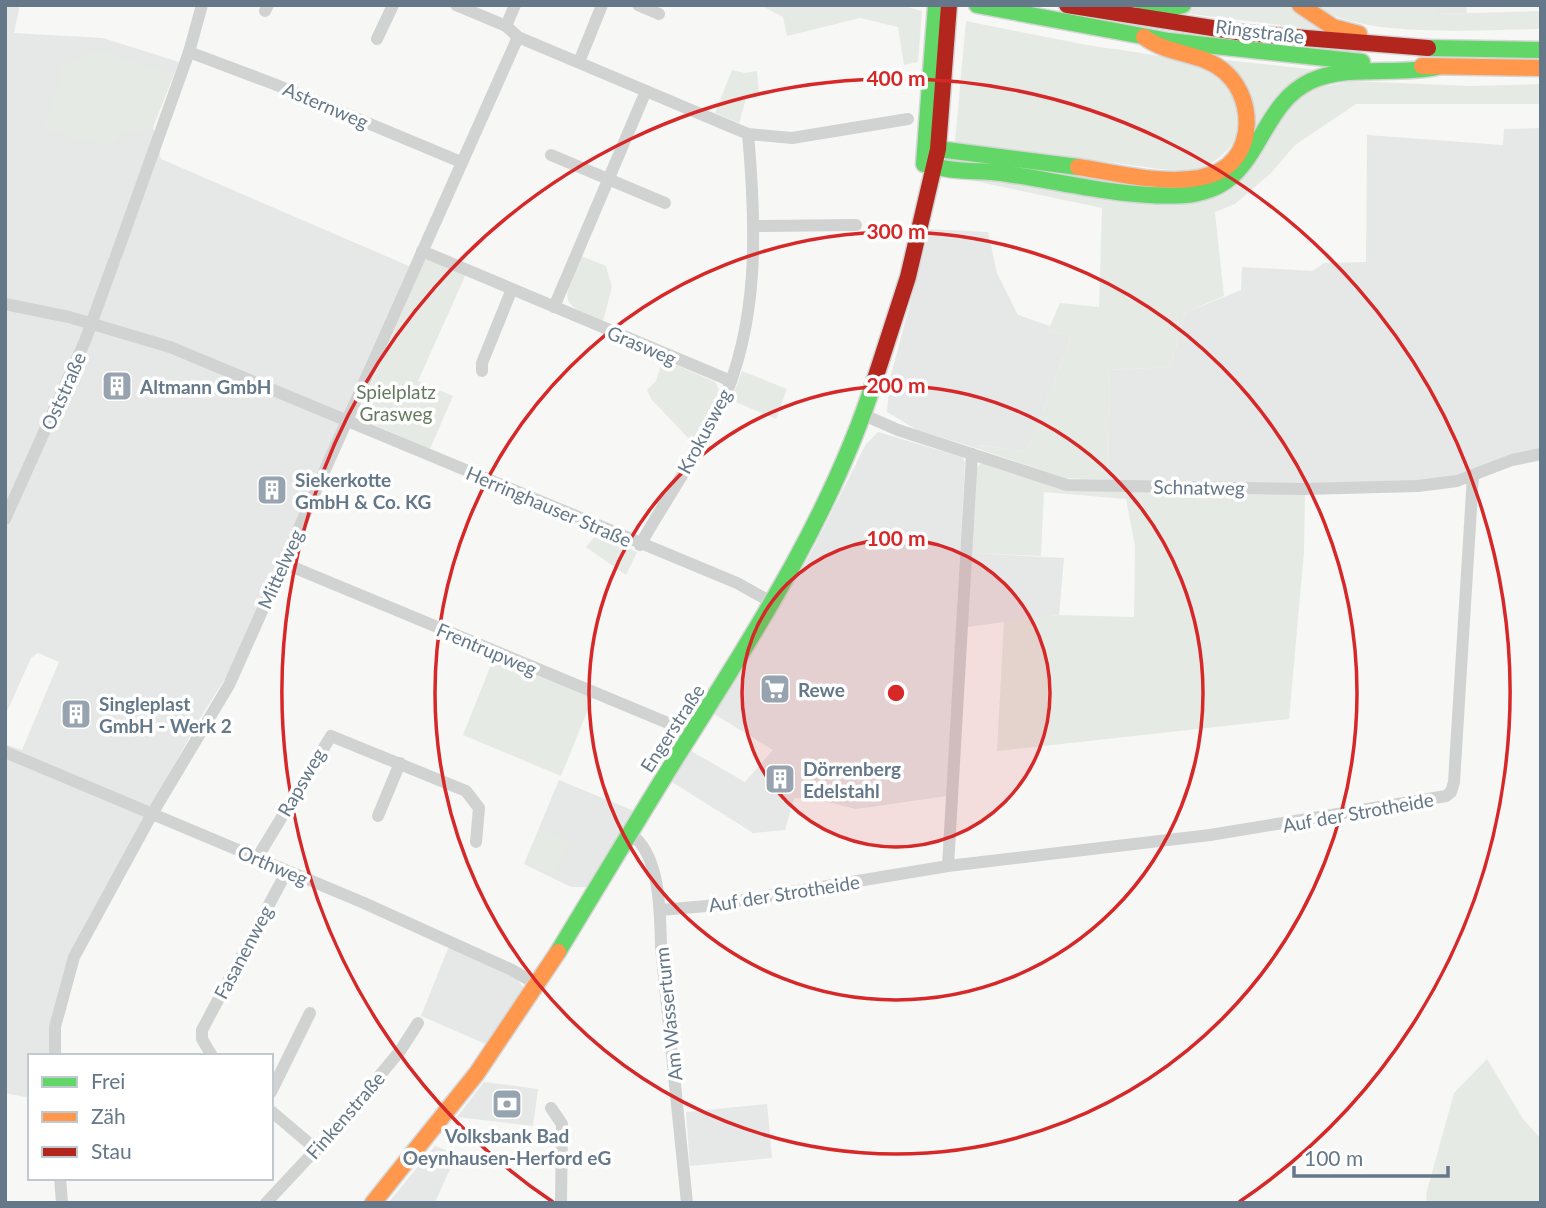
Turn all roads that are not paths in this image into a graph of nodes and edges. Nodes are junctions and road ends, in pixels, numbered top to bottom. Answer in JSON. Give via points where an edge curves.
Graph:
{"nodes":[{"id":1,"x":202,"y":5,"type":"edge"},
{"id":2,"x":393,"y":5,"type":"edge"},
{"id":3,"x":456,"y":5,"type":"edge"},
{"id":4,"x":515,"y":5,"type":"edge"},
{"id":5,"x":602,"y":5,"type":"edge"},
{"id":6,"x":638,"y":5,"type":"edge"},
{"id":7,"x":936,"y":5,"type":"edge"},
{"id":8,"x":949,"y":5,"type":"edge"},
{"id":9,"x":977,"y":5,"type":"edge"},
{"id":10,"x":1067,"y":5,"type":"edge"},
{"id":11,"x":1126,"y":5,"type":"edge"},
{"id":12,"x":1183,"y":5,"type":"edge"},
{"id":13,"x":1300,"y":5,"type":"edge"},
{"id":14,"x":659,"y":14,"type":"dead end"},
{"id":15,"x":506,"y":26,"type":"junction"},
{"id":16,"x":940,"y":36,"type":"junction"},
{"id":17,"x":518,"y":37,"type":"junction"},
{"id":18,"x":1144,"y":37,"type":"junction"},
{"id":19,"x":377,"y":38,"type":"dead end"},
{"id":20,"x":1450,"y":49,"type":"junction"},
{"id":21,"x":1541,"y":50,"type":"edge"},
{"id":22,"x":189,"y":52,"type":"junction"},
{"id":23,"x":579,"y":62,"type":"junction"},
{"id":24,"x":1437,"y":67,"type":"junction"},
{"id":25,"x":1541,"y":68,"type":"edge"},
{"id":26,"x":646,"y":91,"type":"junction"},
{"id":27,"x":908,"y":119,"type":"dead end"},
{"id":28,"x":748,"y":134,"type":"junction"},
{"id":29,"x":551,"y":156,"type":"dead end"},
{"id":30,"x":933,"y":158,"type":"junction"},
{"id":31,"x":461,"y":162,"type":"junction"},
{"id":32,"x":608,"y":180,"type":"junction"},
{"id":33,"x":665,"y":203,"type":"dead end"},
{"id":34,"x":856,"y":225,"type":"dead end"},
{"id":35,"x":754,"y":226,"type":"junction"},
{"id":36,"x":422,"y":251,"type":"junction"},
{"id":37,"x":512,"y":289,"type":"junction"},
{"id":38,"x":5,"y":304,"type":"edge"},
{"id":39,"x":554,"y":307,"type":"junction"},
{"id":40,"x":92,"y":323,"type":"junction"},
{"id":41,"x":482,"y":371,"type":"dead end"},
{"id":42,"x":731,"y":381,"type":"junction"},
{"id":43,"x":864,"y":415,"type":"junction"},
{"id":44,"x":345,"y":420,"type":"junction"},
{"id":45,"x":972,"y":454,"type":"junction"},
{"id":46,"x":1541,"y":454,"type":"edge"},
{"id":47,"x":1473,"y":476,"type":"junction"},
{"id":48,"x":5,"y":519,"type":"edge"},
{"id":49,"x":640,"y":545,"type":"junction"},
{"id":50,"x":283,"y":563,"type":"junction"},
{"id":51,"x":773,"y":603,"type":"junction"},
{"id":52,"x":692,"y":733,"type":"junction"},
{"id":53,"x":5,"y":752,"type":"edge"},
{"id":54,"x":400,"y":764,"type":"junction"},
{"id":55,"x":152,"y":814,"type":"junction"},
{"id":56,"x":378,"y":816,"type":"dead end"},
{"id":57,"x":631,"y":834,"type":"junction"},
{"id":58,"x":476,"y":842,"type":"dead end"},
{"id":59,"x":257,"y":858,"type":"junction"},
{"id":60,"x":948,"y":866,"type":"junction"},
{"id":61,"x":287,"y":871,"type":"junction"},
{"id":62,"x":660,"y":909,"type":"junction"},
{"id":63,"x":538,"y":985,"type":"junction"},
{"id":64,"x":310,"y":1013,"type":"dead end"},
{"id":65,"x":418,"y":1023,"type":"dead end"},
{"id":66,"x":55,"y":1054,"type":"edge"},
{"id":67,"x":211,"y":1054,"type":"edge"},
{"id":68,"x":273,"y":1088,"type":"edge"},
{"id":69,"x":551,"y":1108,"type":"dead end"},
{"id":70,"x":273,"y":1113,"type":"edge"},
{"id":71,"x":317,"y":1150,"type":"junction"},
{"id":72,"x":273,"y":1175,"type":"edge"},
{"id":73,"x":285,"y":1179,"type":"junction"},
{"id":74,"x":60,"y":1180,"type":"edge"},
{"id":75,"x":62,"y":1203,"type":"edge"},
{"id":76,"x":266,"y":1203,"type":"edge"},
{"id":77,"x":373,"y":1203,"type":"edge"},
{"id":78,"x":561,"y":1203,"type":"edge"},
{"id":79,"x":687,"y":1203,"type":"edge"}],
"edges":[{"from":1,"to":22,"type":"street","name":"Oststraße"},
{"from":2,"to":19,"type":"street"},
{"from":3,"to":15,"type":"street"},
{"from":4,"to":15,"type":"street"},
{"from":5,"to":23,"type":"street"},
{"from":6,"to":14,"type":"street"},
{"from":7,"to":16,"type":"main road","name":"Engerstraße"},
{"from":8,"to":16,"type":"main road","name":"Engerstraße"},
{"from":9,"to":18,"type":"main road","name":"Ringstraße"},
{"from":10,"to":20,"type":"main road","name":"Ringstraße","via":[[1287,38]]},
{"from":11,"to":12,"type":"main road","via":[[1164,10]]},
{"from":13,"to":20,"type":"main road","via":[[1318,20],[1348,32],[1423,38]]},
{"from":15,"to":17,"type":"street"},
{"from":16,"to":30,"type":"main road","name":"Engerstraße"},
{"from":17,"to":23,"type":"street"},
{"from":17,"to":31,"type":"street","name":"Mittelweg"},
{"from":18,"to":24,"type":"main road","name":"Ringstraße","via":[[1278,55]]},
{"from":18,"to":30,"type":"main road","via":[[1155,47],[1206,59],[1237,85],[1248,114],[1247,129],[1241,148],[1220,172],[1175,180]]},
{"from":20,"to":21,"type":"main road","name":"Ringstraße"},
{"from":22,"to":31,"type":"street","name":"Asternweg"},
{"from":22,"to":40,"type":"street","name":"Oststraße"},
{"from":23,"to":26,"type":"street"},
{"from":24,"to":25,"type":"main road","name":"Ringstraße"},
{"from":24,"to":30,"type":"main road","via":[[1415,74],[1353,72],[1308,82],[1272,117],[1258,145],[1236,172],[1199,193],[1159,194]]},
{"from":26,"to":28,"type":"street"},
{"from":26,"to":32,"type":"street"},
{"from":27,"to":28,"type":"street","via":[[792,138]]},
{"from":28,"to":35,"type":"street","name":"Krokusweg"},
{"from":29,"to":32,"type":"street"},
{"from":30,"to":43,"type":"main road","name":"Engerstraße","via":[[908,277]]},
{"from":31,"to":36,"type":"street","name":"Mittelweg"},
{"from":32,"to":33,"type":"street"},
{"from":32,"to":39,"type":"street"},
{"from":34,"to":35,"type":"street"},
{"from":35,"to":42,"type":"street","name":"Krokusweg","via":[[754,272]]},
{"from":36,"to":37,"type":"street","name":"Grasweg"},
{"from":36,"to":44,"type":"street","name":"Mittelweg"},
{"from":37,"to":39,"type":"street","name":"Grasweg"},
{"from":37,"to":41,"type":"street"},
{"from":38,"to":40,"type":"street","name":"Herringhauser Straße"},
{"from":39,"to":42,"type":"street","name":"Grasweg"},
{"from":40,"to":44,"type":"street","name":"Herringhauser Straße","via":[[170,347]]},
{"from":40,"to":48,"type":"street","name":"Oststraße"},
{"from":42,"to":49,"type":"street","name":"Krokusweg","via":[[711,425]]},
{"from":43,"to":45,"type":"street","name":"Schnatweg"},
{"from":43,"to":51,"type":"main road","name":"Engerstraße"},
{"from":44,"to":49,"type":"street","name":"Herringhauser Straße"},
{"from":44,"to":50,"type":"street","name":"Mittelweg"},
{"from":45,"to":47,"type":"street","name":"Schnatweg","via":[[1067,485],[1305,489],[1418,486]]},
{"from":45,"to":60,"type":"street"},
{"from":46,"to":47,"type":"street","name":"Schnatweg"},
{"from":47,"to":60,"type":"street","name":"Auf der Strotheide","via":[[1454,782],[1446,796],[1210,835]]},
{"from":49,"to":51,"type":"street","name":"Herringhauser Straße","via":[[737,583]]},
{"from":50,"to":52,"type":"street","name":"Frentrupweg"},
{"from":50,"to":55,"type":"street","name":"Mittelweg","via":[[229,685]]},
{"from":51,"to":52,"type":"main road","name":"Engerstraße"},
{"from":52,"to":57,"type":"main road","name":"Engerstraße"},
{"from":53,"to":55,"type":"street","name":"Orthweg"},
{"from":54,"to":56,"type":"street"},
{"from":54,"to":58,"type":"street","name":"Rapsweg","via":[[466,791],[479,808]]},
{"from":54,"to":59,"type":"street","name":"Rapsweg","via":[[336,736],[328,738]]},
{"from":55,"to":59,"type":"street","name":"Orthweg"},
{"from":55,"to":66,"type":"street","name":"Mittelweg","via":[[74,957],[55,1027]]},
{"from":57,"to":62,"type":"street","name":"Am Wasserturm","via":[[642,842],[648,856]]},
{"from":57,"to":63,"type":"main road","name":"Engerstraße"},
{"from":59,"to":61,"type":"street","name":"Orthweg"},
{"from":60,"to":62,"type":"street","name":"Auf der Strotheide","via":[[707,906]]},
{"from":61,"to":63,"type":"street","name":"Orthweg"},
{"from":61,"to":67,"type":"street","name":"Fasanenweg","via":[[201,1034]]},
{"from":62,"to":79,"type":"street","name":"Am Wasserturm"},
{"from":63,"to":77,"type":"main road","name":"Engerstraße","via":[[477,1073]]},
{"from":64,"to":68,"type":"street"},
{"from":65,"to":71,"type":"street","name":"Finkenstraße"},
{"from":69,"to":78,"type":"street","via":[[562,1124]]},
{"from":70,"to":71,"type":"street"},
{"from":71,"to":73,"type":"street","name":"Finkenstraße"},
{"from":72,"to":73,"type":"street"},
{"from":73,"to":76,"type":"street","name":"Finkenstraße"},
{"from":74,"to":75,"type":"street"}]}
